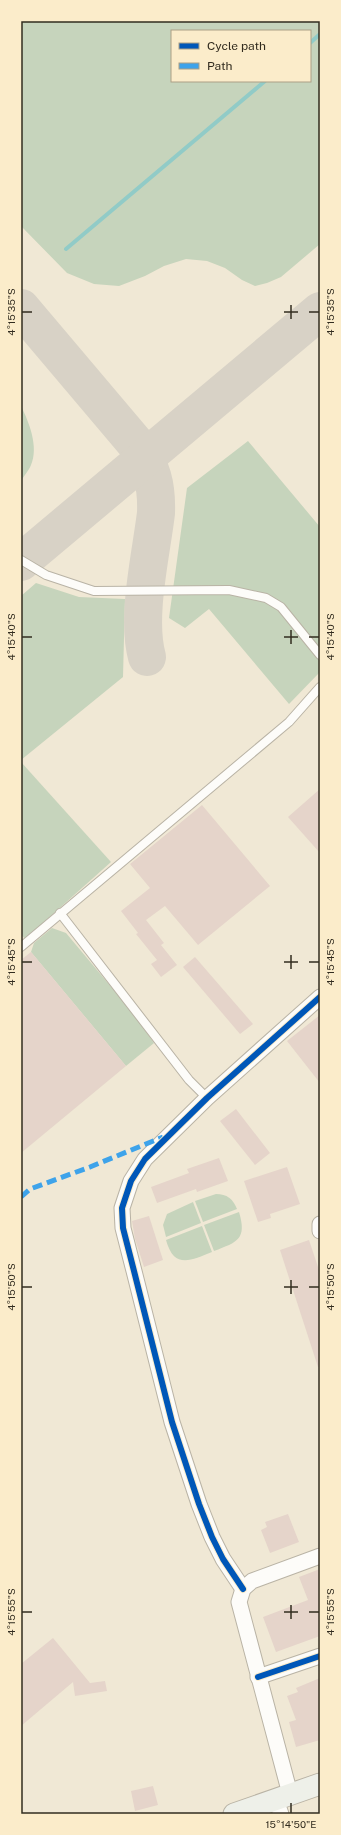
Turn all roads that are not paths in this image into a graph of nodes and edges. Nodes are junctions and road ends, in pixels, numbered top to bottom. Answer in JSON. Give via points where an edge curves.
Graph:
{"nodes":[{"id":1,"x":21,"y":560,"type":"edge"},
{"id":2,"x":320,"y":655,"type":"edge"},
{"id":3,"x":320,"y":687,"type":"edge"},
{"id":4,"x":60,"y":913,"type":"junction"},
{"id":5,"x":21,"y":947,"type":"edge"},
{"id":6,"x":320,"y":997,"type":"edge"},
{"id":7,"x":207,"y":1098,"type":"junction"},
{"id":8,"x":320,"y":1224,"type":"edge"},
{"id":9,"x":320,"y":1231,"type":"edge"},
{"id":10,"x":320,"y":1556,"type":"edge"},
{"id":11,"x":243,"y":1589,"type":"junction"},
{"id":12,"x":320,"y":1656,"type":"edge"},
{"id":13,"x":258,"y":1677,"type":"junction"},
{"id":14,"x":320,"y":1784,"type":"edge"},
{"id":15,"x":283,"y":1803,"type":"edge"},
{"id":16,"x":234,"y":1814,"type":"edge"}],
"edges":[{"from":1,"to":2,"type":"lane","via":[[46,575],[94,590],[229,590],[266,598],[281,607]]},
{"from":3,"to":4,"type":"lane","via":[[289,722]]},
{"from":4,"to":5,"type":"lane"},
{"from":4,"to":7,"type":"lane","via":[[189,1080]]},
{"from":6,"to":7,"type":"street"},
{"from":7,"to":11,"type":"street","via":[[145,1159],[131,1181],[122,1208],[124,1228],[172,1422],[199,1504],[223,1559]]},
{"from":8,"to":9,"type":"street"},
{"from":10,"to":11,"type":"street","via":[[252,1581]]},
{"from":11,"to":13,"type":"street","via":[[239,1602]]},
{"from":12,"to":13,"type":"street"},
{"from":13,"to":15,"type":"street"},
{"from":14,"to":15,"type":"main road"},
{"from":15,"to":16,"type":"main road"}]}
